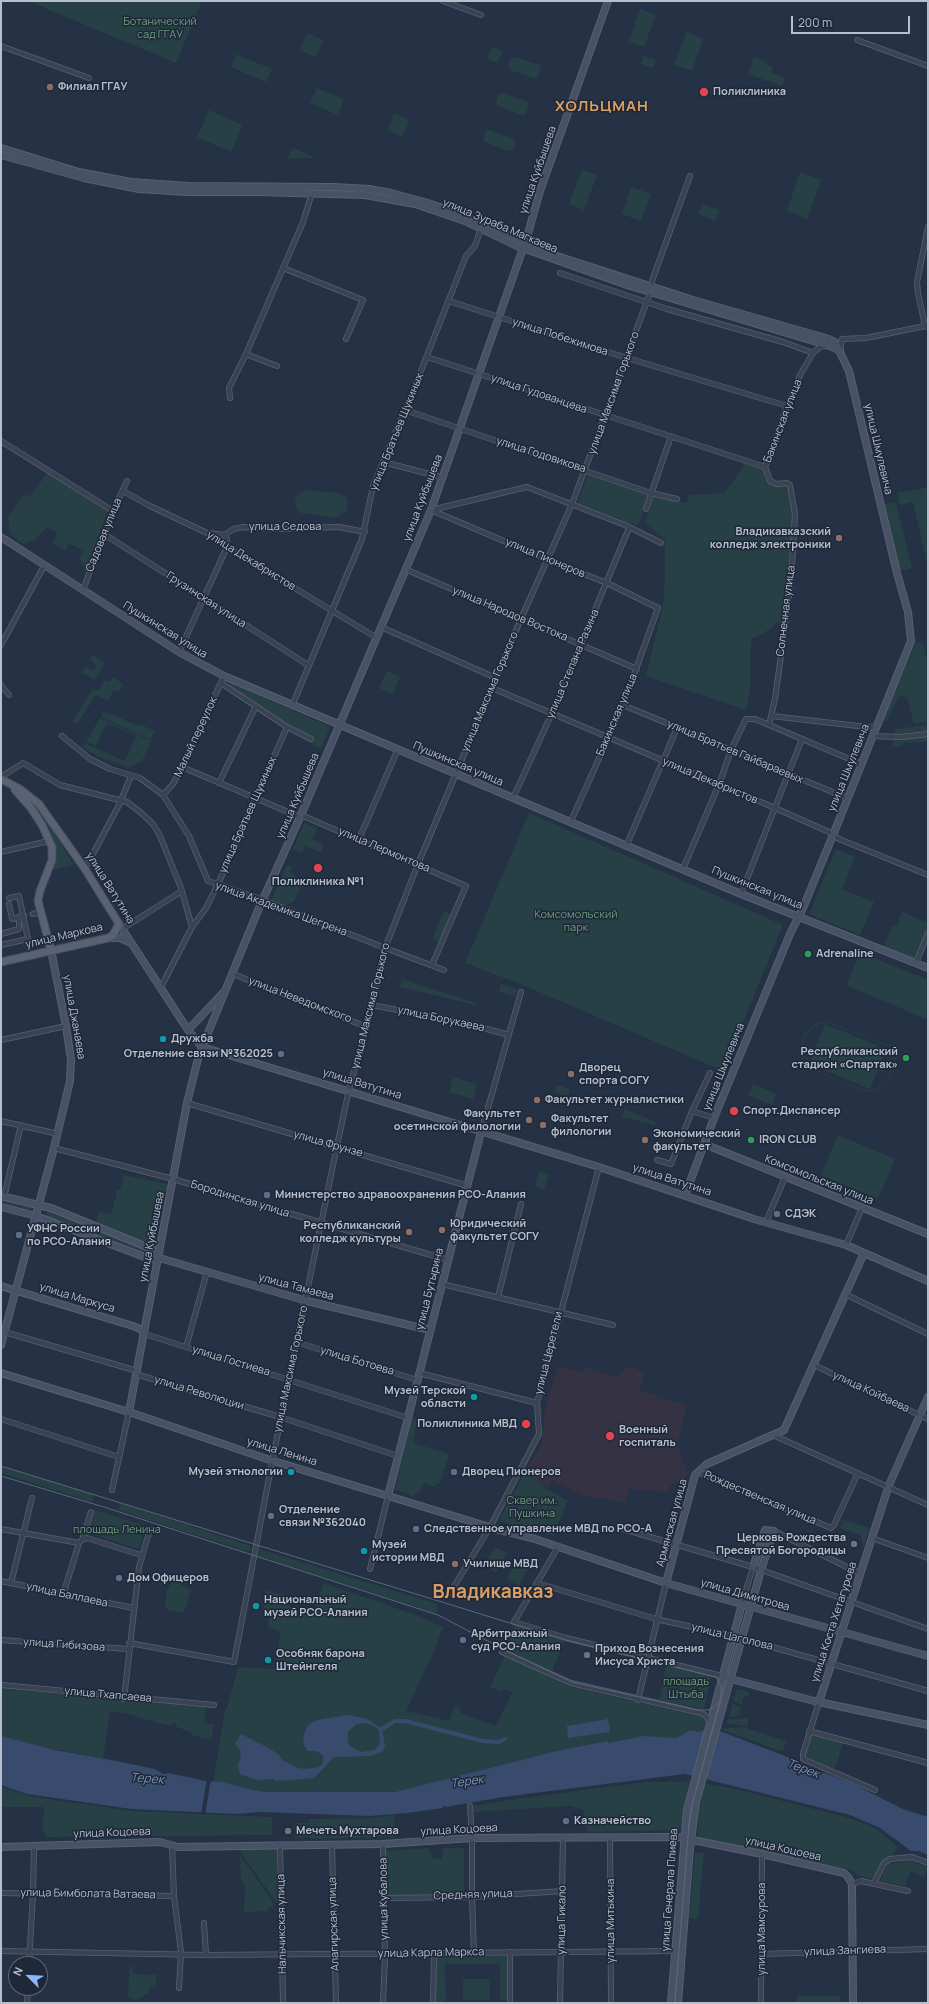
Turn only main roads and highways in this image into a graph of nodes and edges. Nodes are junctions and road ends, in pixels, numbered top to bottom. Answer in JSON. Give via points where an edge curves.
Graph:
{"nodes":[{"id":1,"x":608,"y":1,"type":"edge"},
{"id":2,"x":1,"y":148,"type":"edge"},
{"id":3,"x":1,"y":155,"type":"edge"},
{"id":4,"x":188,"y":189,"type":"junction"},
{"id":5,"x":523,"y":246,"type":"junction"},
{"id":6,"x":650,"y":288,"type":"junction"},
{"id":7,"x":828,"y":342,"type":"junction"},
{"id":8,"x":1,"y":538,"type":"edge"},
{"id":9,"x":339,"y":725,"type":"junction"},
{"id":10,"x":1,"y":778,"type":"edge"},
{"id":11,"x":38,"y":804,"type":"junction"},
{"id":12,"x":31,"y":808,"type":"junction"},
{"id":13,"x":798,"y":916,"type":"junction"},
{"id":14,"x":120,"y":926,"type":"junction"},
{"id":15,"x":108,"y":938,"type":"junction"},
{"id":16,"x":131,"y":944,"type":"junction"},
{"id":17,"x":51,"y":950,"type":"junction"},
{"id":18,"x":1,"y":962,"type":"edge"},
{"id":19,"x":928,"y":968,"type":"edge"},
{"id":20,"x":225,"y":990,"type":"junction"},
{"id":21,"x":188,"y":1030,"type":"junction"},
{"id":22,"x":202,"y":1047,"type":"junction"},
{"id":23,"x":481,"y":1132,"type":"junction"},
{"id":24,"x":704,"y":1144,"type":"junction"},
{"id":25,"x":685,"y":1195,"type":"junction"},
{"id":26,"x":2,"y":1196,"type":"edge"},
{"id":27,"x":39,"y":1205,"type":"junction"},
{"id":28,"x":1,"y":1207,"type":"edge"},
{"id":29,"x":36,"y":1216,"type":"junction"},
{"id":30,"x":928,"y":1234,"type":"edge"},
{"id":31,"x":864,"y":1253,"type":"junction"},
{"id":32,"x":159,"y":1258,"type":"junction"},
{"id":33,"x":928,"y":1281,"type":"edge"},
{"id":34,"x":1,"y":1286,"type":"edge"},
{"id":35,"x":15,"y":1289,"type":"junction"},
{"id":36,"x":430,"y":1330,"type":"junction"},
{"id":37,"x":3,"y":1331,"type":"edge"},
{"id":38,"x":145,"y":1334,"type":"junction"},
{"id":39,"x":1,"y":1344,"type":"edge"},
{"id":40,"x":1,"y":1373,"type":"edge"},
{"id":41,"x":928,"y":1397,"type":"edge"},
{"id":42,"x":129,"y":1412,"type":"junction"},
{"id":43,"x":388,"y":1496,"type":"junction"},
{"id":44,"x":558,"y":1547,"type":"joint"},
{"id":45,"x":753,"y":1567,"type":"road end"},
{"id":46,"x":666,"y":1583,"type":"junction"},
{"id":47,"x":742,"y":1604,"type":"junction"},
{"id":48,"x":751,"y":1607,"type":"junction"},
{"id":49,"x":842,"y":1633,"type":"junction"},
{"id":50,"x":928,"y":1656,"type":"edge"},
{"id":51,"x":722,"y":1676,"type":"junction"},
{"id":52,"x":730,"y":1679,"type":"junction"},
{"id":53,"x":818,"y":1702,"type":"junction"},
{"id":54,"x":928,"y":1725,"type":"edge"},
{"id":55,"x":684,"y":1838,"type":"junction"},
{"id":56,"x":691,"y":1840,"type":"junction"},
{"id":57,"x":1,"y":1847,"type":"edge"},
{"id":58,"x":679,"y":1951,"type":"junction"},
{"id":59,"x":671,"y":2003,"type":"edge"},
{"id":60,"x":678,"y":2003,"type":"edge"},
{"id":61,"x":853,"y":2003,"type":"edge"}],
"edges":[{"from":1,"to":5,"type":"main road","name":"улица Куйбышева"},
{"from":2,"to":4,"type":"main road","name":"улица Зураба Магкаева","via":[[91,175]]},
{"from":3,"to":4,"type":"main road","name":"улица Зураба Магкаева","via":[[102,182],[139,189]]},
{"from":4,"to":5,"type":"main road","name":"улица Зураба Магкаева","via":[[365,195],[436,210]]},
{"from":4,"to":5,"type":"main road","name":"улица Зураба Магкаева","via":[[334,187],[380,191],[415,199],[456,213]]},
{"from":5,"to":6,"type":"main road","name":"улица Зураба Магкаева"},
{"from":5,"to":9,"type":"main road","name":"улица Куйбышева","via":[[430,510]]},
{"from":6,"to":7,"type":"main road","name":"улица Зураба Магкаева"},
{"from":6,"to":7,"type":"main road","name":"улица Зураба Магкаева","via":[[808,339]]},
{"from":7,"to":13,"type":"main road","name":"улица Шмулевича","via":[[835,342],[849,372],[912,635],[834,834]]},
{"from":8,"to":9,"type":"main road","name":"Пушкинская улица","via":[[179,652],[224,676]]},
{"from":9,"to":13,"type":"main road","name":"Пушкинская улица"},
{"from":9,"to":20,"type":"main road","name":"улица Куйбышева"},
{"from":10,"to":11,"type":"main road","name":"улица Ватутина"},
{"from":10,"to":12,"type":"main road","name":"улица Джанаева","via":[[21,795]]},
{"from":11,"to":12,"type":"main road"},
{"from":11,"to":14,"type":"main road","name":"улица Ватутина","via":[[85,869]]},
{"from":12,"to":17,"type":"main road","name":"улица Джанаева","via":[[49,841],[53,855],[38,896],[37,913]]},
{"from":13,"to":19,"type":"main road","name":"Пушкинская улица"},
{"from":13,"to":24,"type":"main road","name":"улица Шмулевича"},
{"from":14,"to":15,"type":"main road"},
{"from":14,"to":16,"type":"main road","name":"улица Ватутина"},
{"from":15,"to":16,"type":"main road","name":"улица Маркова","via":[[120,938]]},
{"from":15,"to":17,"type":"main road","name":"улица Маркова"},
{"from":16,"to":21,"type":"main road","name":"улица Ватутина"},
{"from":17,"to":18,"type":"main road","name":"улица Маркова"},
{"from":17,"to":27,"type":"main road","name":"улица Джанаева","via":[[66,1026],[71,1074]]},
{"from":20,"to":21,"type":"main road","name":"улица Куйбышева","via":[[200,1020]]},
{"from":20,"to":22,"type":"main road","name":"улица Куйбышева"},
{"from":21,"to":22,"type":"main road","name":"улица Ватутина"},
{"from":22,"to":23,"type":"main road","name":"улица Ватутина"},
{"from":22,"to":32,"type":"main road","name":"улица Куйбышева","via":[[187,1103]]},
{"from":23,"to":25,"type":"main road","name":"улица Ватутина"},
{"from":23,"to":36,"type":"main road","name":"улица Бутырина"},
{"from":24,"to":25,"type":"main road","name":"улица Шмулевича"},
{"from":24,"to":30,"type":"main road","name":"Комсомольская улица"},
{"from":25,"to":31,"type":"main road","name":"улица Ватутина","via":[[846,1245]]},
{"from":26,"to":27,"type":"main road","name":"улица Тамаева"},
{"from":27,"to":29,"type":"main road","name":"улица Джанаева"},
{"from":27,"to":32,"type":"main road","name":"улица Тамаева","via":[[152,1249]]},
{"from":28,"to":29,"type":"main road","name":"улица Тамаева"},
{"from":29,"to":32,"type":"main road","name":"улица Тамаева","via":[[150,1259]]},
{"from":29,"to":35,"type":"main road","name":"улица Джанаева"},
{"from":31,"to":33,"type":"main road","name":"улица Ватутина"},
{"from":31,"to":46,"type":"main road","name":"Армянская улица","via":[[784,1430],[707,1464],[692,1481]]},
{"from":32,"to":36,"type":"main road","name":"улица Тамаева","via":[[305,1300]]},
{"from":32,"to":38,"type":"main road","name":"улица Куйбышева"},
{"from":34,"to":35,"type":"main road","name":"улица Маркуса"},
{"from":35,"to":37,"type":"main road","name":"улица Джанаева"},
{"from":35,"to":38,"type":"main road","name":"улица Маркуса","via":[[132,1326]]},
{"from":36,"to":43,"type":"main road","name":"улица Бутырина"},
{"from":37,"to":39,"type":"main road","name":"улица Джанаева"},
{"from":38,"to":42,"type":"main road","name":"улица Куйбышева"},
{"from":40,"to":42,"type":"main road","name":"улица Ленина"},
{"from":41,"to":49,"type":"main road","name":"улица Коста Хетагурова","via":[[888,1486]]},
{"from":42,"to":43,"type":"main road","name":"улица Ленина"},
{"from":43,"to":44,"type":"main road","name":"улица Ленина"},
{"from":44,"to":46,"type":"main road","name":"улица Димитрова"},
{"from":45,"to":48,"type":"main road","name":"улица Генерала Плиева","via":[[765,1530],[774,1531]]},
{"from":46,"to":47,"type":"main road","name":"улица Димитрова"},
{"from":47,"to":48,"type":"main road","name":"улица Димитрова"},
{"from":47,"to":51,"type":"main road","name":"улица Генерала Плиева"},
{"from":48,"to":49,"type":"main road","name":"улица Димитрова"},
{"from":48,"to":52,"type":"main road","name":"улица Генерала Плиева"},
{"from":49,"to":50,"type":"main road","name":"улица Димитрова"},
{"from":49,"to":53,"type":"main road","name":"улица Коста Хетагурова"},
{"from":51,"to":52,"type":"main road"},
{"from":51,"to":55,"type":"main road","name":"улица Генерала Плиева","via":[[687,1810]]},
{"from":52,"to":53,"type":"main road"},
{"from":52,"to":56,"type":"main road","name":"улица Генерала Плиева","via":[[696,1802]]},
{"from":53,"to":54,"type":"main road"},
{"from":55,"to":56,"type":"main road","name":"улица Коцоева"},
{"from":55,"to":57,"type":"main road","name":"улица Коцоева","via":[[472,1838],[383,1844],[178,1847],[160,1842]]},
{"from":55,"to":58,"type":"main road","name":"улица Генерала Плиева"},
{"from":56,"to":58,"type":"main road","name":"улица Генерала Плиева"},
{"from":56,"to":61,"type":"main road","name":"улица Коцоева","via":[[844,1873],[852,1884]]},
{"from":58,"to":59,"type":"main road","name":"улица Генерала Плиева"},
{"from":58,"to":60,"type":"main road","name":"улица Генерала Плиева"}]}
